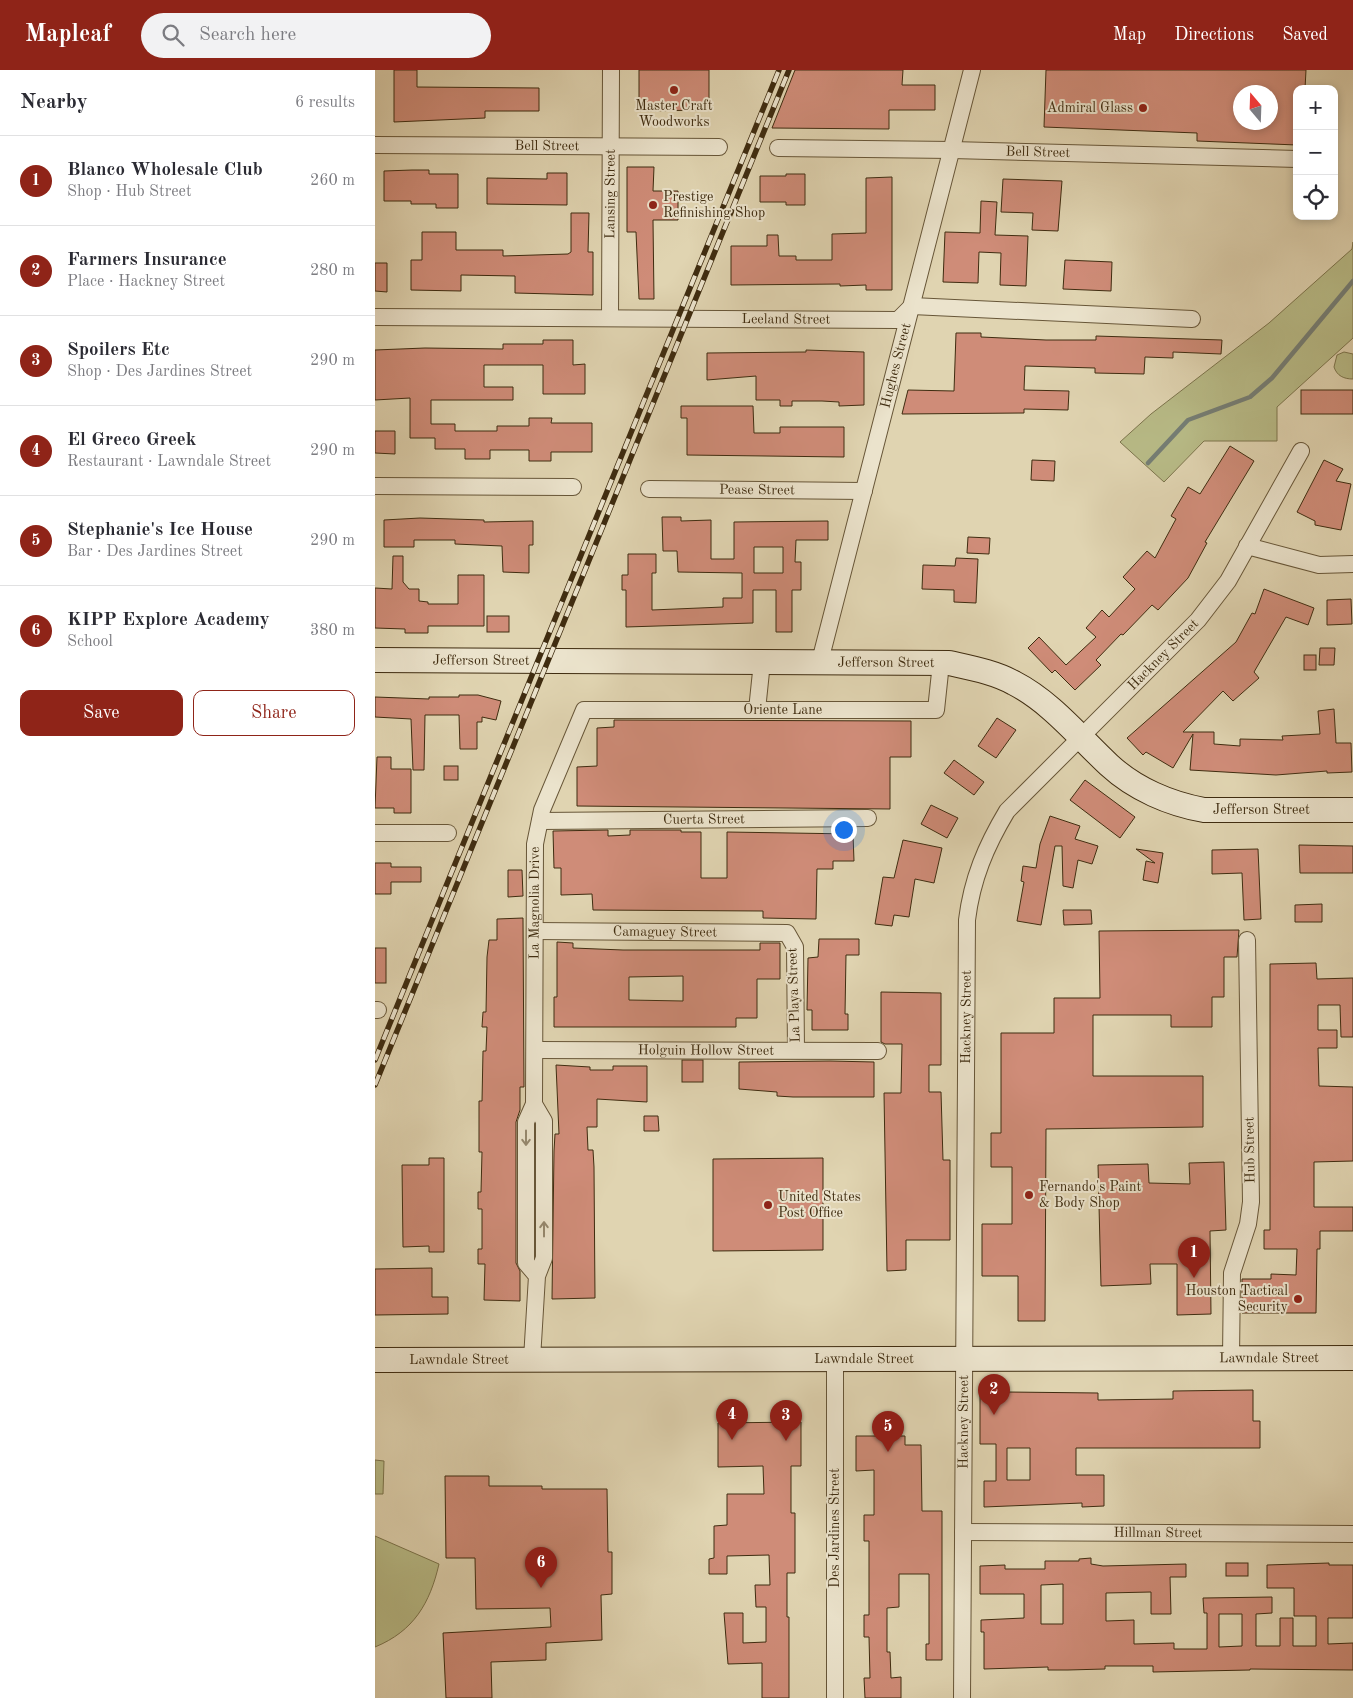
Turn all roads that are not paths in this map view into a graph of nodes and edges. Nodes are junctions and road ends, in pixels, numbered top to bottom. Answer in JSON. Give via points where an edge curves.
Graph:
{"nodes":[{"id":1,"x":611,"y":70,"type":"edge"},
{"id":2,"x":973,"y":70,"type":"edge"},
{"id":3,"x":375,"y":145,"type":"edge"},
{"id":4,"x":610,"y":146,"type":"junction"},
{"id":5,"x":719,"y":147,"type":"dead end"},
{"id":6,"x":778,"y":148,"type":"dead end"},
{"id":7,"x":952,"y":150,"type":"junction"},
{"id":8,"x":1293,"y":159,"type":"edge"},
{"id":9,"x":912,"y":306,"type":"junction"},
{"id":10,"x":375,"y":317,"type":"edge"},
{"id":11,"x":610,"y":318,"type":"junction"},
{"id":12,"x":1192,"y":319,"type":"dead end"},
{"id":13,"x":1301,"y":451,"type":"dead end"},
{"id":14,"x":375,"y":486,"type":"edge"},
{"id":15,"x":573,"y":487,"type":"dead end"},
{"id":16,"x":649,"y":489,"type":"dead end"},
{"id":17,"x":864,"y":491,"type":"junction"},
{"id":18,"x":1247,"y":546,"type":"junction"},
{"id":19,"x":1353,"y":564,"type":"edge"},
{"id":20,"x":375,"y":660,"type":"edge"},
{"id":21,"x":820,"y":661,"type":"junction"},
{"id":22,"x":762,"y":662,"type":"junction"},
{"id":23,"x":941,"y":663,"type":"junction"},
{"id":24,"x":584,"y":710,"type":"joint"},
{"id":25,"x":757,"y":710,"type":"junction"},
{"id":26,"x":1081,"y":737,"type":"junction"},
{"id":27,"x":1353,"y":810,"type":"edge"},
{"id":28,"x":868,"y":818,"type":"dead end"},
{"id":29,"x":540,"y":821,"type":"junction"},
{"id":30,"x":375,"y":833,"type":"edge"},
{"id":31,"x":448,"y":833,"type":"dead end"},
{"id":32,"x":535,"y":931,"type":"junction"},
{"id":33,"x":791,"y":940,"type":"joint"},
{"id":34,"x":1247,"y":940,"type":"dead end"},
{"id":35,"x":535,"y":1050,"type":"junction"},
{"id":36,"x":796,"y":1050,"type":"junction"},
{"id":37,"x":878,"y":1051,"type":"dead end"},
{"id":38,"x":964,"y":1357,"type":"junction"},
{"id":39,"x":1231,"y":1357,"type":"junction"},
{"id":40,"x":835,"y":1358,"type":"junction"},
{"id":41,"x":1353,"y":1358,"type":"edge"},
{"id":42,"x":532,"y":1359,"type":"junction"},
{"id":43,"x":375,"y":1360,"type":"edge"},
{"id":44,"x":963,"y":1532,"type":"junction"},
{"id":45,"x":1353,"y":1534,"type":"edge"},
{"id":46,"x":835,"y":1698,"type":"edge"},
{"id":47,"x":962,"y":1698,"type":"edge"}],
"edges":[{"from":1,"to":4,"type":"street","name":"Lansing Street"},
{"from":2,"to":7,"type":"street","name":"Hughes Street"},
{"from":3,"to":4,"type":"street","name":"Bell Street"},
{"from":4,"to":5,"type":"street","name":"Bell Street"},
{"from":4,"to":11,"type":"street","name":"Lansing Street"},
{"from":6,"to":7,"type":"street","name":"Bell Street"},
{"from":7,"to":8,"type":"street","name":"Bell Street"},
{"from":7,"to":9,"type":"street","name":"Hughes Street"},
{"from":9,"to":11,"type":"street","name":"Leeland Street","via":[[898,320]]},
{"from":9,"to":12,"type":"street"},
{"from":9,"to":17,"type":"street","name":"Hughes Street"},
{"from":10,"to":11,"type":"street","name":"Leeland Street"},
{"from":13,"to":18,"type":"street","name":"Hackney Street"},
{"from":14,"to":15,"type":"street"},
{"from":16,"to":17,"type":"street","name":"Pease Street"},
{"from":17,"to":21,"type":"street","name":"Hughes Street"},
{"from":18,"to":19,"type":"street","via":[[1319,565]]},
{"from":18,"to":26,"type":"street","name":"Hackney Street","via":[[1228,581],[1197,620]]},
{"from":20,"to":22,"type":"street","name":"Jefferson Street"},
{"from":21,"to":22,"type":"street","name":"Jefferson Street"},
{"from":21,"to":23,"type":"street","name":"Jefferson Street"},
{"from":22,"to":25,"type":"street"},
{"from":23,"to":25,"type":"street","name":"Oriente Lane","via":[[937,710]]},
{"from":23,"to":26,"type":"street","name":"Jefferson Street","via":[[990,673],[1015,683],[1038,698]]},
{"from":24,"to":25,"type":"street","name":"Oriente Lane"},
{"from":24,"to":29,"type":"street","name":"La Magnolia Drive","via":[[545,801]]},
{"from":26,"to":27,"type":"street","name":"Jefferson Street","via":[[1110,766],[1136,785],[1185,806],[1204,810]]},
{"from":26,"to":38,"type":"street","name":"Hackney Street","via":[[1007,811],[991,837],[970,894],[967,920]]},
{"from":28,"to":29,"type":"street","name":"Cuerta Street"},
{"from":29,"to":32,"type":"street","name":"La Magnolia Drive","via":[[535,844]]},
{"from":30,"to":31,"type":"street"},
{"from":32,"to":33,"type":"street","name":"Camaguey Street","via":[[787,933]]},
{"from":32,"to":35,"type":"street","name":"La Magnolia Drive"},
{"from":33,"to":36,"type":"street","name":"La Playa Street","via":[[795,947]]},
{"from":34,"to":39,"type":"street","name":"Hub Street","via":[[1251,1202],[1248,1224],[1232,1273]]},
{"from":35,"to":36,"type":"street","name":"Holguin Hollow Street"},
{"from":35,"to":42,"type":"street","name":"La Magnolia Drive","via":[[534,1104],[543,1121],[544,1258],[537,1276]]},
{"from":36,"to":37,"type":"street","name":"Holguin Hollow Street"},
{"from":38,"to":39,"type":"street","name":"Lawndale Street"},
{"from":38,"to":40,"type":"street","name":"Lawndale Street"},
{"from":38,"to":44,"type":"street","name":"Hackney Street"},
{"from":39,"to":41,"type":"street","name":"Lawndale Street"},
{"from":40,"to":42,"type":"street","name":"Lawndale Street"},
{"from":40,"to":46,"type":"street","name":"Des Jardines Street"},
{"from":42,"to":43,"type":"street","name":"Lawndale Street"},
{"from":44,"to":45,"type":"street","name":"Hillman Street"},
{"from":44,"to":47,"type":"street","name":"Hackney Street"}]}
